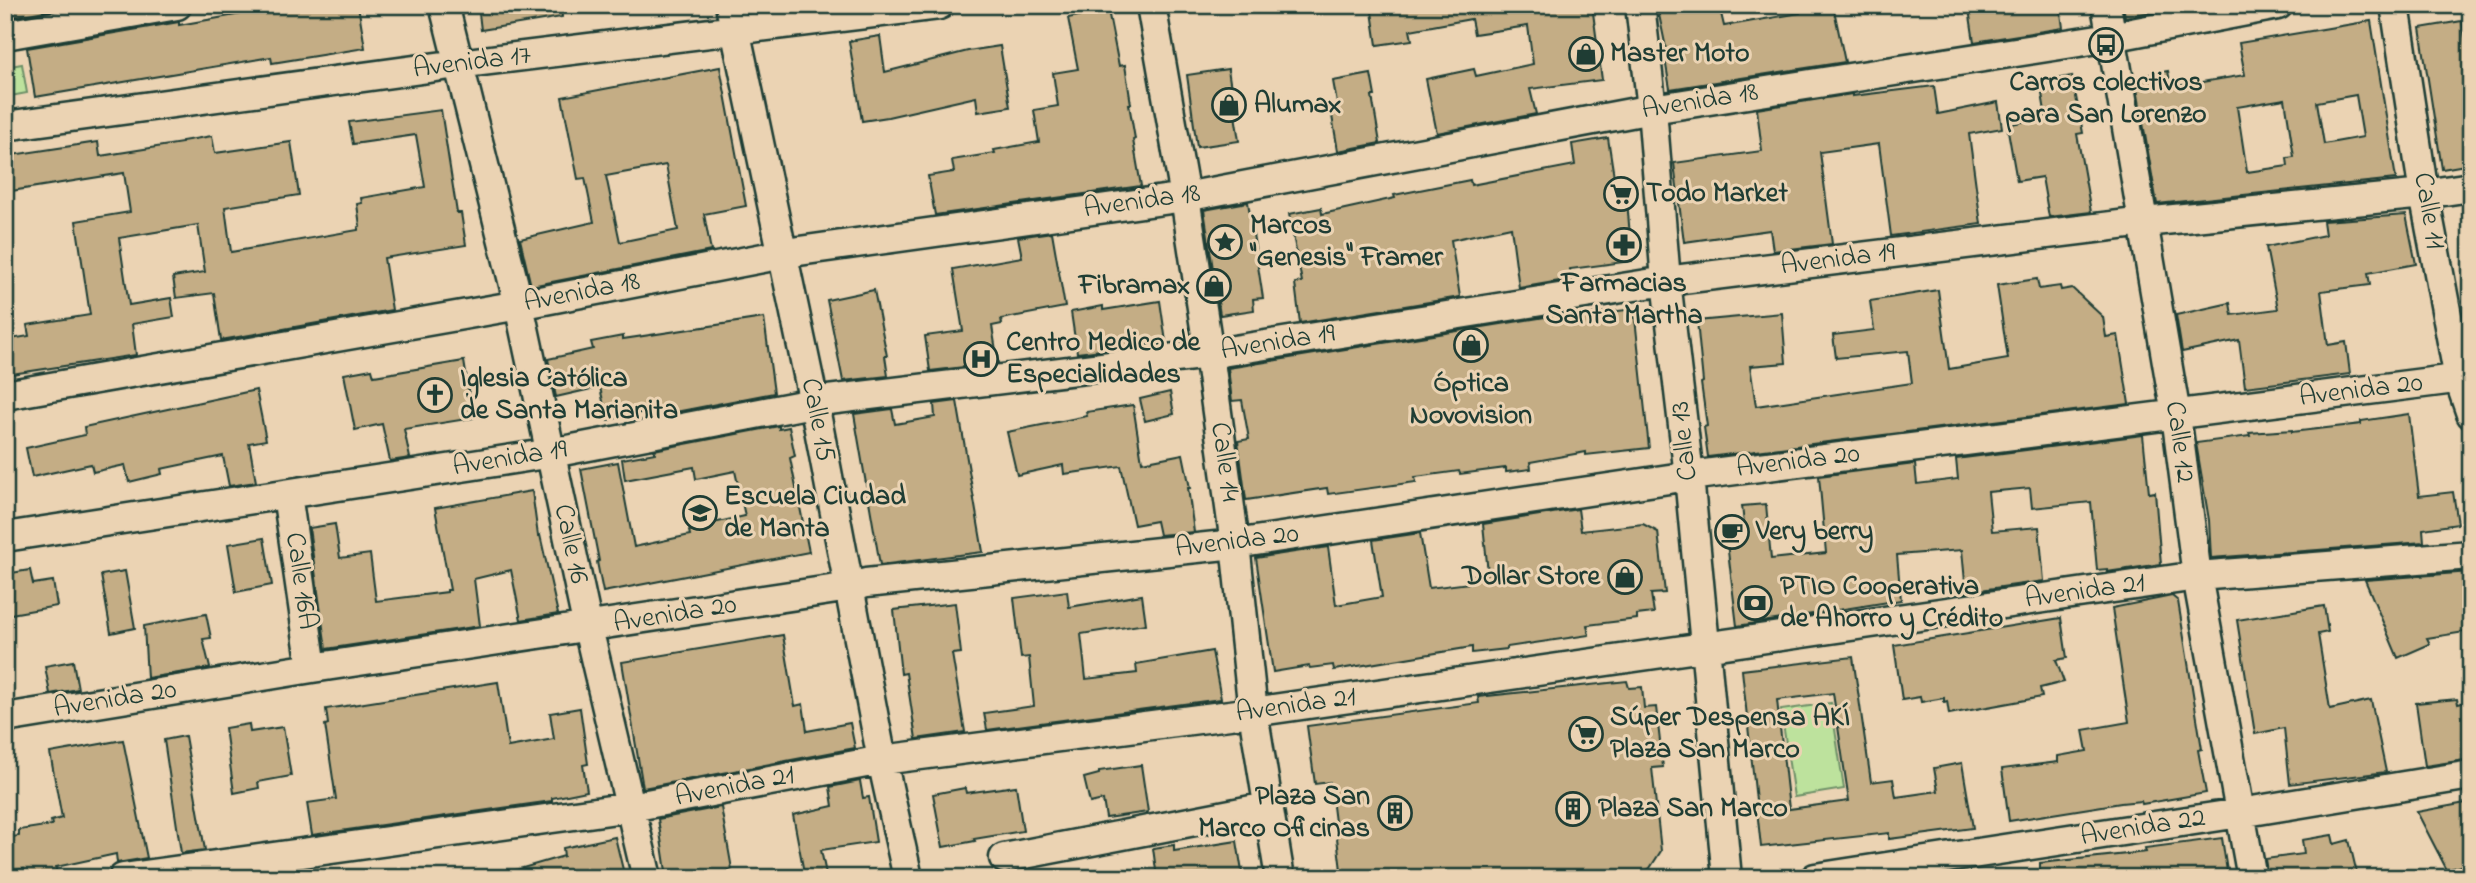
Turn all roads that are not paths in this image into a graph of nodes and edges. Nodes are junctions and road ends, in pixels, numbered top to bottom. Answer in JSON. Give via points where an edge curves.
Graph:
{"nodes":[{"id":1,"x":177,"y":5,"type":"edge"},
{"id":2,"x":444,"y":5,"type":"edge"},
{"id":3,"x":939,"y":5,"type":"edge"},
{"id":4,"x":1151,"y":5,"type":"edge"},
{"id":5,"x":1640,"y":5,"type":"edge"},
{"id":6,"x":2106,"y":5,"type":"edge"},
{"id":7,"x":2278,"y":5,"type":"edge"},
{"id":8,"x":2395,"y":5,"type":"edge"},
{"id":9,"x":732,"y":18,"type":"edge"},
{"id":10,"x":5,"y":35,"type":"edge"},
{"id":11,"x":2111,"y":37,"type":"junction"},
{"id":12,"x":458,"y":64,"type":"junction"},
{"id":13,"x":1652,"y":109,"type":"junction"},
{"id":14,"x":5,"y":126,"type":"edge"},
{"id":15,"x":2471,"y":187,"type":"edge"},
{"id":16,"x":2424,"y":194,"type":"junction"},
{"id":17,"x":1185,"y":197,"type":"junction"},
{"id":18,"x":2144,"y":222,"type":"junction"},
{"id":19,"x":782,"y":254,"type":"junction"},
{"id":20,"x":1666,"y":281,"type":"junction"},
{"id":21,"x":520,"y":305,"type":"junction"},
{"id":22,"x":1209,"y":354,"type":"junction"},
{"id":23,"x":2465,"y":378,"type":"edge"},
{"id":24,"x":5,"y":395,"type":"edge"},
{"id":25,"x":814,"y":403,"type":"junction"},
{"id":26,"x":2471,"y":414,"type":"edge"},
{"id":27,"x":2176,"y":415,"type":"junction"},
{"id":28,"x":552,"y":453,"type":"junction"},
{"id":29,"x":1689,"y":476,"type":"junction"},
{"id":30,"x":287,"y":494,"type":"junction"},
{"id":31,"x":5,"y":537,"type":"edge"},
{"id":32,"x":1235,"y":544,"type":"junction"},
{"id":33,"x":2471,"y":555,"type":"edge"},
{"id":34,"x":2197,"y":576,"type":"junction"},
{"id":35,"x":850,"y":587,"type":"junction"},
{"id":36,"x":588,"y":628,"type":"junction"},
{"id":37,"x":1703,"y":646,"type":"junction"},
{"id":38,"x":312,"y":668,"type":"junction"},
{"id":39,"x":1253,"y":712,"type":"junction"},
{"id":40,"x":5,"y":718,"type":"edge"},
{"id":41,"x":882,"y":760,"type":"junction"},
{"id":42,"x":2471,"y":775,"type":"edge"},
{"id":43,"x":631,"y":807,"type":"junction"},
{"id":44,"x":1268,"y":807,"type":"junction"},
{"id":45,"x":2240,"y":813,"type":"junction"},
{"id":46,"x":1004,"y":858,"type":"dead end"},
{"id":47,"x":123,"y":878,"type":"edge"},
{"id":48,"x":647,"y":878,"type":"edge"},
{"id":49,"x":908,"y":878,"type":"edge"},
{"id":50,"x":1280,"y":878,"type":"edge"},
{"id":51,"x":1727,"y":878,"type":"edge"},
{"id":52,"x":1815,"y":878,"type":"edge"},
{"id":53,"x":2252,"y":878,"type":"edge"}],
"edges":[{"from":1,"to":10,"type":"street"},
{"from":2,"to":12,"type":"street","name":"Calle 16"},
{"from":3,"to":9,"type":"street","name":"Avenida 17"},
{"from":4,"to":17,"type":"street","name":"Calle 14"},
{"from":5,"to":13,"type":"street","name":"Calle 13"},
{"from":6,"to":11,"type":"street","name":"Calle 12"},
{"from":7,"to":11,"type":"street","name":"Avenida 18"},
{"from":8,"to":16,"type":"street","name":"Calle 11"},
{"from":9,"to":12,"type":"street","name":"Avenida 17"},
{"from":9,"to":19,"type":"street","name":"Calle 15"},
{"from":11,"to":13,"type":"street","name":"Avenida 18"},
{"from":11,"to":18,"type":"street","name":"Calle 12"},
{"from":12,"to":14,"type":"street","name":"Avenida 17"},
{"from":12,"to":21,"type":"street","name":"Calle 16"},
{"from":13,"to":17,"type":"street","name":"Avenida 18"},
{"from":13,"to":20,"type":"street","name":"Calle 13"},
{"from":15,"to":16,"type":"street","name":"Avenida 19"},
{"from":16,"to":18,"type":"street","name":"Avenida 19"},
{"from":16,"to":23,"type":"street","name":"Calle 11"},
{"from":17,"to":19,"type":"street","name":"Avenida 18"},
{"from":17,"to":22,"type":"street","name":"Calle 14"},
{"from":18,"to":20,"type":"street","name":"Avenida 19"},
{"from":18,"to":27,"type":"street","name":"Calle 12"},
{"from":19,"to":21,"type":"street","name":"Avenida 18"},
{"from":19,"to":25,"type":"street","name":"Calle 15"},
{"from":20,"to":22,"type":"street","name":"Avenida 19"},
{"from":20,"to":29,"type":"street","name":"Calle 13"},
{"from":21,"to":24,"type":"street","name":"Avenida 18"},
{"from":21,"to":28,"type":"street","name":"Calle 16"},
{"from":22,"to":25,"type":"street","name":"Avenida 19"},
{"from":22,"to":32,"type":"street","name":"Calle 14"},
{"from":23,"to":26,"type":"street","name":"Calle 11"},
{"from":23,"to":27,"type":"street","name":"Avenida 20"},
{"from":25,"to":28,"type":"street","name":"Avenida 19"},
{"from":25,"to":35,"type":"street","name":"Calle 15"},
{"from":27,"to":29,"type":"street","name":"Avenida 20"},
{"from":27,"to":34,"type":"street","name":"Calle 12"},
{"from":28,"to":30,"type":"street","name":"Avenida 19"},
{"from":28,"to":36,"type":"street","name":"Calle 16"},
{"from":29,"to":32,"type":"street","name":"Avenida 20"},
{"from":29,"to":37,"type":"street","name":"Calle 13"},
{"from":30,"to":31,"type":"street","name":"Avenida 19"},
{"from":30,"to":38,"type":"street","name":"Calle 16A"},
{"from":32,"to":35,"type":"street","name":"Avenida 20"},
{"from":32,"to":39,"type":"street","name":"Calle 14"},
{"from":33,"to":34,"type":"street","name":"Avenida 21"},
{"from":34,"to":37,"type":"street","name":"Avenida 21"},
{"from":34,"to":45,"type":"street","name":"Calle 12"},
{"from":35,"to":36,"type":"street","name":"Avenida 20"},
{"from":35,"to":41,"type":"street","name":"Calle 15"},
{"from":36,"to":38,"type":"street","name":"Avenida 20"},
{"from":36,"to":43,"type":"street","name":"Calle 16"},
{"from":37,"to":39,"type":"street","name":"Avenida 21"},
{"from":37,"to":51,"type":"street","name":"Calle 13"},
{"from":38,"to":40,"type":"street","name":"Avenida 20"},
{"from":39,"to":41,"type":"street","name":"Avenida 21"},
{"from":39,"to":44,"type":"street","name":"Calle 14"},
{"from":41,"to":43,"type":"street","name":"Avenida 21"},
{"from":41,"to":49,"type":"street","name":"Calle 15"},
{"from":42,"to":45,"type":"street","name":"Avenida 22"},
{"from":43,"to":47,"type":"street","name":"Avenida 21"},
{"from":43,"to":48,"type":"street","name":"Calle 16"},
{"from":44,"to":46,"type":"street"},
{"from":44,"to":50,"type":"street","name":"Calle 14"},
{"from":45,"to":52,"type":"street","name":"Avenida 22"},
{"from":45,"to":53,"type":"street","name":"Calle 12"}]}
